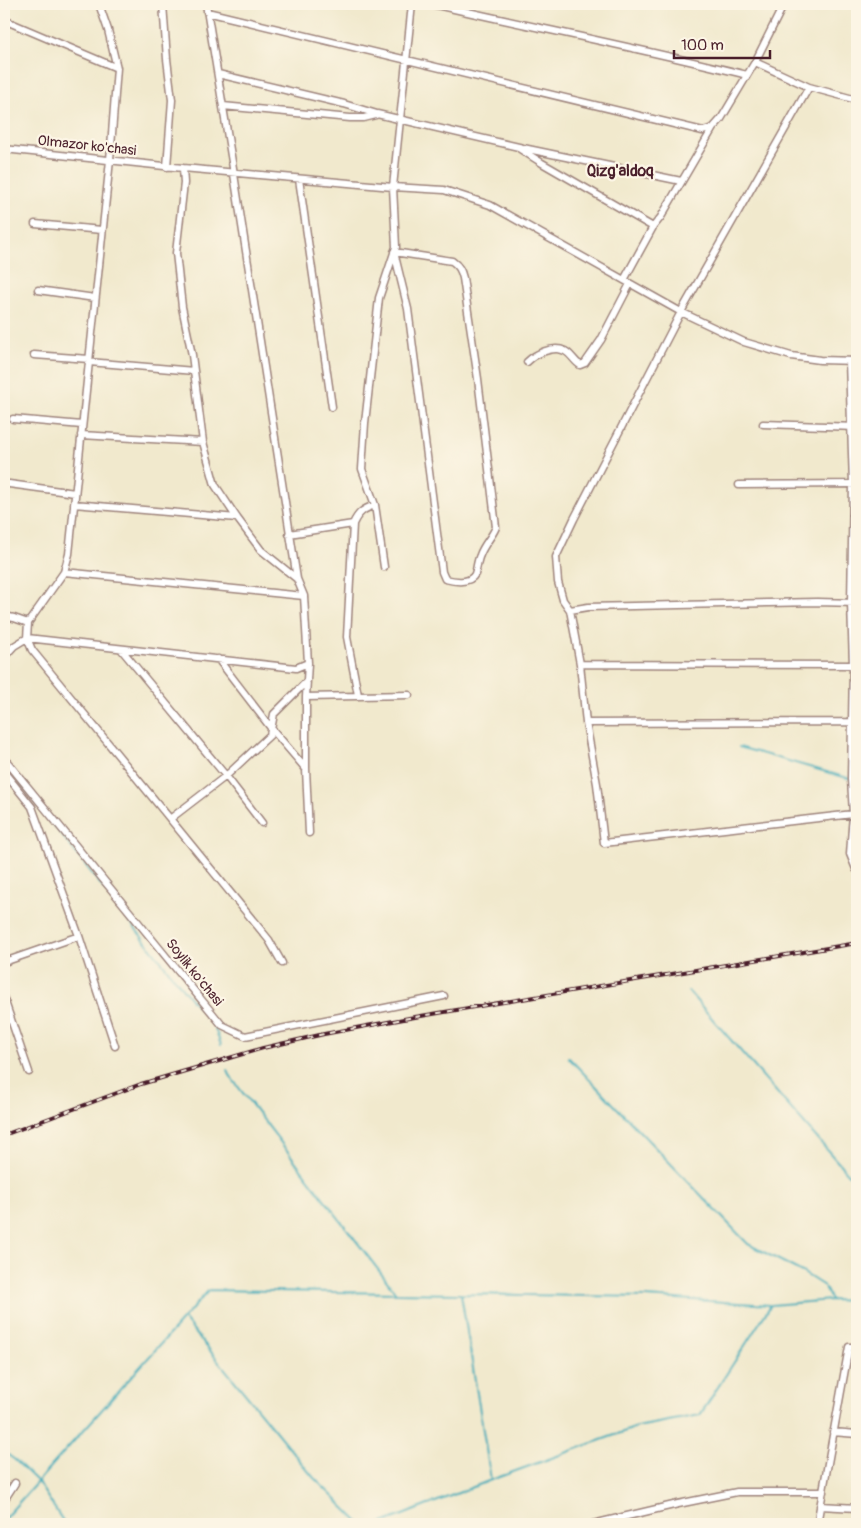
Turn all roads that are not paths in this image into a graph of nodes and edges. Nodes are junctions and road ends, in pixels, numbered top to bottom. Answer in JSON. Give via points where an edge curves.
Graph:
{"nodes":[{"id":1,"x":100,"y":4,"type":"edge"},
{"id":2,"x":163,"y":4,"type":"edge"},
{"id":3,"x":206,"y":4,"type":"edge"},
{"id":4,"x":412,"y":4,"type":"edge"},
{"id":5,"x":432,"y":4,"type":"edge"},
{"id":6,"x":783,"y":4,"type":"edge"},
{"id":7,"x":207,"y":12,"type":"junction"},
{"id":8,"x":4,"y":20,"type":"edge"},
{"id":9,"x":405,"y":59,"type":"junction"},
{"id":10,"x":755,"y":62,"type":"junction"},
{"id":11,"x":117,"y":68,"type":"junction"},
{"id":12,"x":218,"y":74,"type":"junction"},
{"id":13,"x":747,"y":75,"type":"junction"},
{"id":14,"x":809,"y":87,"type":"junction"},
{"id":15,"x":857,"y":100,"type":"edge"},
{"id":16,"x":223,"y":106,"type":"junction"},
{"id":17,"x":377,"y":114,"type":"junction"},
{"id":18,"x":400,"y":119,"type":"junction"},
{"id":19,"x":713,"y":128,"type":"junction"},
{"id":20,"x":514,"y":146,"type":"junction"},
{"id":21,"x":4,"y":149,"type":"edge"},
{"id":22,"x":110,"y":160,"type":"junction"},
{"id":23,"x":167,"y":167,"type":"junction"},
{"id":24,"x":184,"y":168,"type":"junction"},
{"id":25,"x":234,"y":174,"type":"junction"},
{"id":26,"x":299,"y":180,"type":"junction"},
{"id":27,"x":681,"y":181,"type":"junction"},
{"id":28,"x":393,"y":188,"type":"junction"},
{"id":29,"x":35,"y":224,"type":"dead end"},
{"id":30,"x":653,"y":227,"type":"junction"},
{"id":31,"x":102,"y":230,"type":"junction"},
{"id":32,"x":394,"y":252,"type":"junction"},
{"id":33,"x":627,"y":282,"type":"junction"},
{"id":34,"x":38,"y":290,"type":"dead end"},
{"id":35,"x":95,"y":298,"type":"junction"},
{"id":36,"x":681,"y":312,"type":"junction"},
{"id":37,"x":34,"y":355,"type":"dead end"},
{"id":38,"x":89,"y":361,"type":"junction"},
{"id":39,"x":849,"y":361,"type":"junction"},
{"id":40,"x":857,"y":361,"type":"edge"},
{"id":41,"x":527,"y":362,"type":"dead end"},
{"id":42,"x":194,"y":371,"type":"junction"},
{"id":43,"x":332,"y":407,"type":"dead end"},
{"id":44,"x":13,"y":419,"type":"dead end"},
{"id":45,"x":763,"y":424,"type":"dead end"},
{"id":46,"x":82,"y":425,"type":"junction"},
{"id":47,"x":854,"y":427,"type":"edge"},
{"id":48,"x":81,"y":435,"type":"junction"},
{"id":49,"x":203,"y":442,"type":"junction"},
{"id":50,"x":10,"y":484,"type":"dead end"},
{"id":51,"x":855,"y":484,"type":"edge"},
{"id":52,"x":739,"y":485,"type":"dead end"},
{"id":53,"x":75,"y":493,"type":"junction"},
{"id":54,"x":74,"y":504,"type":"junction"},
{"id":55,"x":375,"y":505,"type":"junction"},
{"id":56,"x":237,"y":518,"type":"junction"},
{"id":57,"x":353,"y":524,"type":"junction"},
{"id":58,"x":289,"y":534,"type":"junction"},
{"id":59,"x":384,"y":567,"type":"dead end"},
{"id":60,"x":64,"y":572,"type":"junction"},
{"id":61,"x":297,"y":579,"type":"junction"},
{"id":62,"x":304,"y":596,"type":"junction"},
{"id":63,"x":854,"y":603,"type":"edge"},
{"id":64,"x":570,"y":610,"type":"junction"},
{"id":65,"x":4,"y":616,"type":"edge"},
{"id":66,"x":28,"y":623,"type":"junction"},
{"id":67,"x":27,"y":638,"type":"junction"},
{"id":68,"x":121,"y":649,"type":"junction"},
{"id":69,"x":4,"y":657,"type":"edge"},
{"id":70,"x":218,"y":659,"type":"junction"},
{"id":71,"x":308,"y":663,"type":"junction"},
{"id":72,"x":580,"y":664,"type":"junction"},
{"id":73,"x":855,"y":664,"type":"edge"},
{"id":74,"x":306,"y":681,"type":"junction"},
{"id":75,"x":409,"y":695,"type":"dead end"},
{"id":76,"x":306,"y":696,"type":"junction"},
{"id":77,"x":358,"y":696,"type":"junction"},
{"id":78,"x":852,"y":722,"type":"junction"},
{"id":79,"x":586,"y":723,"type":"junction"},
{"id":80,"x":271,"y":728,"type":"junction"},
{"id":81,"x":4,"y":758,"type":"edge"},
{"id":82,"x":306,"y":769,"type":"junction"},
{"id":83,"x":4,"y":772,"type":"edge"},
{"id":84,"x":226,"y":776,"type":"junction"},
{"id":85,"x":38,"y":801,"type":"junction"},
{"id":86,"x":32,"y":806,"type":"junction"},
{"id":87,"x":853,"y":814,"type":"junction"},
{"id":88,"x":170,"y":819,"type":"junction"},
{"id":89,"x":262,"y":823,"type":"dead end"},
{"id":90,"x":310,"y":833,"type":"dead end"},
{"id":91,"x":857,"y":869,"type":"edge"},
{"id":92,"x":79,"y":936,"type":"junction"},
{"id":93,"x":4,"y":962,"type":"edge"},
{"id":94,"x":282,"y":963,"type":"dead end"},
{"id":95,"x":444,"y":996,"type":"dead end"},
{"id":96,"x":4,"y":999,"type":"edge"},
{"id":97,"x":115,"y":1046,"type":"dead end"},
{"id":98,"x":29,"y":1072,"type":"dead end"},
{"id":99,"x":857,"y":1347,"type":"edge"},
{"id":100,"x":833,"y":1432,"type":"junction"},
{"id":101,"x":857,"y":1434,"type":"edge"},
{"id":102,"x":16,"y":1483,"type":"dead end"},
{"id":103,"x":823,"y":1492,"type":"junction"},
{"id":104,"x":4,"y":1500,"type":"edge"},
{"id":105,"x":820,"y":1506,"type":"junction"},
{"id":106,"x":857,"y":1508,"type":"edge"},
{"id":107,"x":592,"y":1524,"type":"edge"},
{"id":108,"x":817,"y":1524,"type":"edge"}],
"edges":[{"from":1,"to":11,"type":"street"},
{"from":2,"to":23,"type":"street","via":[[172,100]]},
{"from":3,"to":7,"type":"street"},
{"from":4,"to":9,"type":"street"},
{"from":5,"to":13,"type":"street"},
{"from":6,"to":10,"type":"street"},
{"from":7,"to":9,"type":"street"},
{"from":7,"to":12,"type":"street"},
{"from":8,"to":11,"type":"street"},
{"from":9,"to":18,"type":"street"},
{"from":9,"to":19,"type":"street","via":[[703,131]]},
{"from":10,"to":13,"type":"street"},
{"from":10,"to":14,"type":"street"},
{"from":11,"to":22,"type":"street"},
{"from":12,"to":16,"type":"street"},
{"from":12,"to":17,"type":"street"},
{"from":13,"to":19,"type":"street"},
{"from":14,"to":15,"type":"street"},
{"from":14,"to":36,"type":"street"},
{"from":16,"to":17,"type":"street","via":[[350,118]]},
{"from":16,"to":25,"type":"street"},
{"from":17,"to":18,"type":"street"},
{"from":18,"to":20,"type":"street"},
{"from":18,"to":28,"type":"street"},
{"from":19,"to":27,"type":"street"},
{"from":20,"to":27,"type":"street"},
{"from":20,"to":30,"type":"street"},
{"from":21,"to":22,"type":"street","name":"Olmazor ko'chasi"},
{"from":22,"to":23,"type":"street","name":"Olmazor ko'chasi"},
{"from":22,"to":31,"type":"street"},
{"from":23,"to":24,"type":"street","name":"Olmazor ko'chasi"},
{"from":24,"to":25,"type":"street","name":"Olmazor ko'chasi"},
{"from":24,"to":42,"type":"street","via":[[176,253]]},
{"from":25,"to":26,"type":"street","name":"Olmazor ko'chasi"},
{"from":25,"to":58,"type":"street"},
{"from":26,"to":28,"type":"street","name":"Olmazor ko'chasi"},
{"from":26,"to":43,"type":"street"},
{"from":27,"to":30,"type":"street"},
{"from":28,"to":32,"type":"street"},
{"from":28,"to":33,"type":"street","name":"Olmazor ko'chasi","via":[[444,190],[490,205]]},
{"from":29,"to":31,"type":"street"},
{"from":30,"to":33,"type":"street"},
{"from":31,"to":35,"type":"street"},
{"from":32,"to":32,"type":"street","via":[[452,261],[457,264],[463,278],[496,527],[480,555],[475,574],[464,580],[445,579],[442,572],[408,309]]},
{"from":32,"to":55,"type":"street","via":[[379,298],[365,423],[362,469]]},
{"from":33,"to":36,"type":"street","name":"Olmazor ko'chasi"},
{"from":33,"to":41,"type":"street","via":[[601,340],[585,363],[580,365],[567,352],[560,350],[542,352]]},
{"from":34,"to":35,"type":"street"},
{"from":35,"to":38,"type":"street"},
{"from":36,"to":39,"type":"street","name":"Olmazor ko'chasi","via":[[744,342],[791,356]]},
{"from":36,"to":64,"type":"street","via":[[556,557],[560,591]]},
{"from":37,"to":38,"type":"street"},
{"from":38,"to":42,"type":"street"},
{"from":38,"to":46,"type":"street"},
{"from":39,"to":40,"type":"street","name":"Olmazor ko'chasi"},
{"from":39,"to":47,"type":"street"},
{"from":42,"to":49,"type":"street"},
{"from":44,"to":46,"type":"street"},
{"from":45,"to":47,"type":"street"},
{"from":46,"to":48,"type":"street"},
{"from":47,"to":51,"type":"street"},
{"from":48,"to":49,"type":"street"},
{"from":48,"to":53,"type":"street"},
{"from":49,"to":56,"type":"street","via":[[216,485]]},
{"from":50,"to":53,"type":"street"},
{"from":51,"to":52,"type":"street"},
{"from":51,"to":63,"type":"street"},
{"from":53,"to":54,"type":"street"},
{"from":54,"to":56,"type":"street"},
{"from":54,"to":60,"type":"street"},
{"from":55,"to":57,"type":"street","via":[[357,515]]},
{"from":55,"to":59,"type":"street"},
{"from":56,"to":61,"type":"street","via":[[261,550]]},
{"from":57,"to":58,"type":"street"},
{"from":57,"to":77,"type":"street","via":[[347,637]]},
{"from":58,"to":61,"type":"street"},
{"from":60,"to":62,"type":"street"},
{"from":60,"to":66,"type":"street"},
{"from":61,"to":62,"type":"street"},
{"from":62,"to":71,"type":"street"},
{"from":63,"to":64,"type":"street","via":[[598,606]]},
{"from":63,"to":73,"type":"street"},
{"from":64,"to":72,"type":"street"},
{"from":65,"to":66,"type":"street"},
{"from":66,"to":67,"type":"street"},
{"from":67,"to":68,"type":"street"},
{"from":67,"to":69,"type":"street"},
{"from":67,"to":88,"type":"street","via":[[32,650]]},
{"from":68,"to":70,"type":"street"},
{"from":68,"to":84,"type":"street"},
{"from":70,"to":71,"type":"street","via":[[296,668]]},
{"from":70,"to":80,"type":"street"},
{"from":71,"to":74,"type":"street"},
{"from":72,"to":73,"type":"street"},
{"from":72,"to":79,"type":"street"},
{"from":73,"to":78,"type":"street"},
{"from":74,"to":76,"type":"street"},
{"from":74,"to":80,"type":"street","via":[[274,714]]},
{"from":75,"to":77,"type":"street"},
{"from":76,"to":77,"type":"street"},
{"from":76,"to":82,"type":"street"},
{"from":78,"to":79,"type":"street"},
{"from":78,"to":87,"type":"street"},
{"from":79,"to":87,"type":"street","via":[[604,842]]},
{"from":80,"to":82,"type":"street"},
{"from":80,"to":84,"type":"street","via":[[270,735]]},
{"from":81,"to":85,"type":"street","name":"Soylik ko'chasi"},
{"from":82,"to":90,"type":"street"},
{"from":83,"to":86,"type":"street"},
{"from":84,"to":88,"type":"street"},
{"from":84,"to":89,"type":"street"},
{"from":85,"to":86,"type":"street"},
{"from":85,"to":95,"type":"street","name":"Soylik ko'chasi","via":[[222,1025],[245,1036]]},
{"from":86,"to":92,"type":"street"},
{"from":87,"to":91,"type":"street","via":[[850,854]]},
{"from":88,"to":94,"type":"street","via":[[269,940]]},
{"from":92,"to":93,"type":"street"},
{"from":92,"to":97,"type":"street"},
{"from":96,"to":98,"type":"street"},
{"from":99,"to":100,"type":"street","via":[[848,1347]]},
{"from":100,"to":101,"type":"street"},
{"from":100,"to":103,"type":"street"},
{"from":102,"to":104,"type":"street"},
{"from":103,"to":105,"type":"street"},
{"from":103,"to":107,"type":"street","via":[[737,1492]]},
{"from":105,"to":106,"type":"street"},
{"from":105,"to":108,"type":"street"}]}
